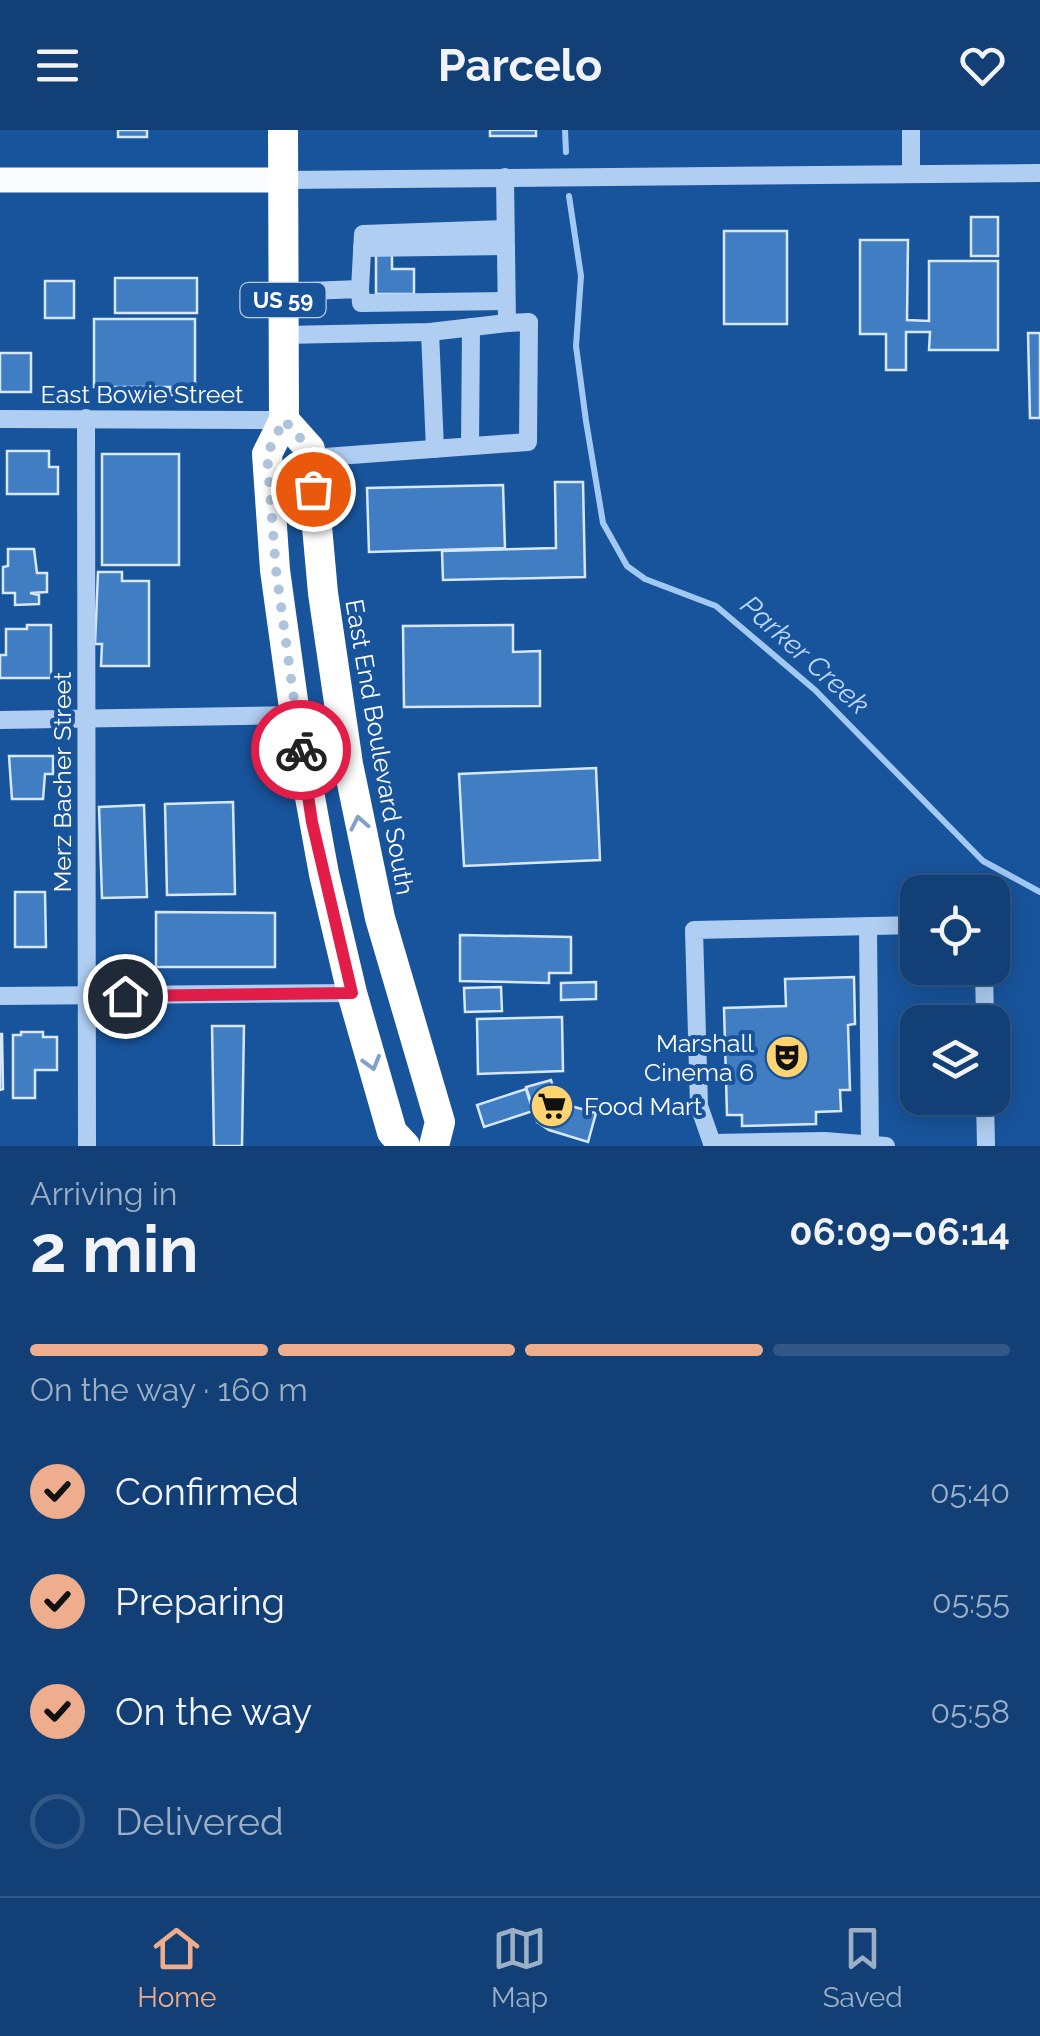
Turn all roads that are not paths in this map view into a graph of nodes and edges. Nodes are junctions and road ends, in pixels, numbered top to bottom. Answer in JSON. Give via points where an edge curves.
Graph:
{"nodes":[{"id":1,"x":283,"y":130,"type":"edge"},
{"id":2,"x":911,"y":130,"type":"edge"},
{"id":3,"x":911,"y":173,"type":"junction"},
{"id":4,"x":1040,"y":173,"type":"edge"},
{"id":5,"x":504,"y":177,"type":"junction"},
{"id":6,"x":0,"y":180,"type":"edge"},
{"id":7,"x":282,"y":180,"type":"junction"},
{"id":8,"x":506,"y":237,"type":"junction"},
{"id":9,"x":360,"y":289,"type":"junction"},
{"id":10,"x":283,"y":292,"type":"junction"},
{"id":11,"x":506,"y":301,"type":"junction"},
{"id":12,"x":507,"y":323,"type":"junction"},
{"id":13,"x":470,"y":328,"type":"junction"},
{"id":14,"x":430,"y":332,"type":"junction"},
{"id":15,"x":283,"y":335,"type":"junction"},
{"id":16,"x":86,"y":418,"type":"junction"},
{"id":17,"x":0,"y":419,"type":"edge"},
{"id":18,"x":284,"y":420,"type":"junction"},
{"id":19,"x":470,"y":446,"type":"junction"},
{"id":20,"x":435,"y":449,"type":"junction"},
{"id":21,"x":311,"y":458,"type":"junction"},
{"id":22,"x":295,"y":715,"type":"junction"},
{"id":23,"x":0,"y":720,"type":"edge"},
{"id":24,"x":86,"y":720,"type":"junction"},
{"id":25,"x":900,"y":925,"type":"edge"},
{"id":26,"x":868,"y":926,"type":"junction"},
{"id":27,"x":352,"y":993,"type":"junction"},
{"id":28,"x":0,"y":996,"type":"edge"},
{"id":29,"x":87,"y":996,"type":"junction"},
{"id":30,"x":986,"y":1115,"type":"edge"},
{"id":31,"x":713,"y":1144,"type":"edge"},
{"id":32,"x":825,"y":1144,"type":"edge"},
{"id":33,"x":875,"y":1145,"type":"edge"},
{"id":34,"x":87,"y":1146,"type":"edge"},
{"id":35,"x":405,"y":1146,"type":"edge"},
{"id":36,"x":434,"y":1146,"type":"edge"},
{"id":37,"x":986,"y":1146,"type":"edge"}],
"edges":[{"from":1,"to":7,"type":"highway","number":"US 59"},
{"from":2,"to":3,"type":"street"},
{"from":3,"to":4,"type":"street"},
{"from":3,"to":5,"type":"street"},
{"from":5,"to":7,"type":"street"},
{"from":5,"to":8,"type":"street"},
{"from":6,"to":7,"type":"main road"},
{"from":7,"to":10,"type":"highway","number":"US 59"},
{"from":8,"to":9,"type":"street","via":[[362,248]]},
{"from":8,"to":11,"type":"street"},
{"from":9,"to":10,"type":"street"},
{"from":9,"to":11,"type":"street","via":[[361,304]]},
{"from":10,"to":15,"type":"highway","number":"US 59"},
{"from":11,"to":12,"type":"street"},
{"from":12,"to":13,"type":"street"},
{"from":12,"to":19,"type":"street","via":[[529,322],[528,442]]},
{"from":13,"to":14,"type":"street"},
{"from":13,"to":19,"type":"street"},
{"from":14,"to":15,"type":"street"},
{"from":14,"to":20,"type":"street"},
{"from":15,"to":18,"type":"highway","number":"US 59"},
{"from":16,"to":17,"type":"street","name":"East Bowie Street"},
{"from":16,"to":18,"type":"street","name":"East Bowie Street"},
{"from":16,"to":24,"type":"street","name":"Merz Bacher Street"},
{"from":18,"to":21,"type":"highway"},
{"from":18,"to":22,"type":"highway","number":"US 59","via":[[267,454]]},
{"from":19,"to":20,"type":"street"},
{"from":20,"to":21,"type":"street"},
{"from":36,"to":21,"type":"highway","name":"East End Boulevard South","one_way":true,"via":[[440,1122],[380,918],[340,719]]},
{"from":22,"to":24,"type":"street"},
{"from":22,"to":27,"type":"highway","number":"US 59"},
{"from":23,"to":24,"type":"street"},
{"from":24,"to":29,"type":"street","name":"Merz Bacher Street"},
{"from":25,"to":26,"type":"street"},
{"from":26,"to":31,"type":"street","via":[[694,930],[699,1106]]},
{"from":26,"to":33,"type":"street"},
{"from":27,"to":29,"type":"street"},
{"from":27,"to":35,"type":"highway","number":"US 59","one_way":true,"via":[[392,1132]]},
{"from":28,"to":29,"type":"street"},
{"from":29,"to":34,"type":"street","name":"Merz Bacher Street"},
{"from":30,"to":37,"type":"street"},
{"from":31,"to":32,"type":"street"},
{"from":32,"to":33,"type":"street"}]}
